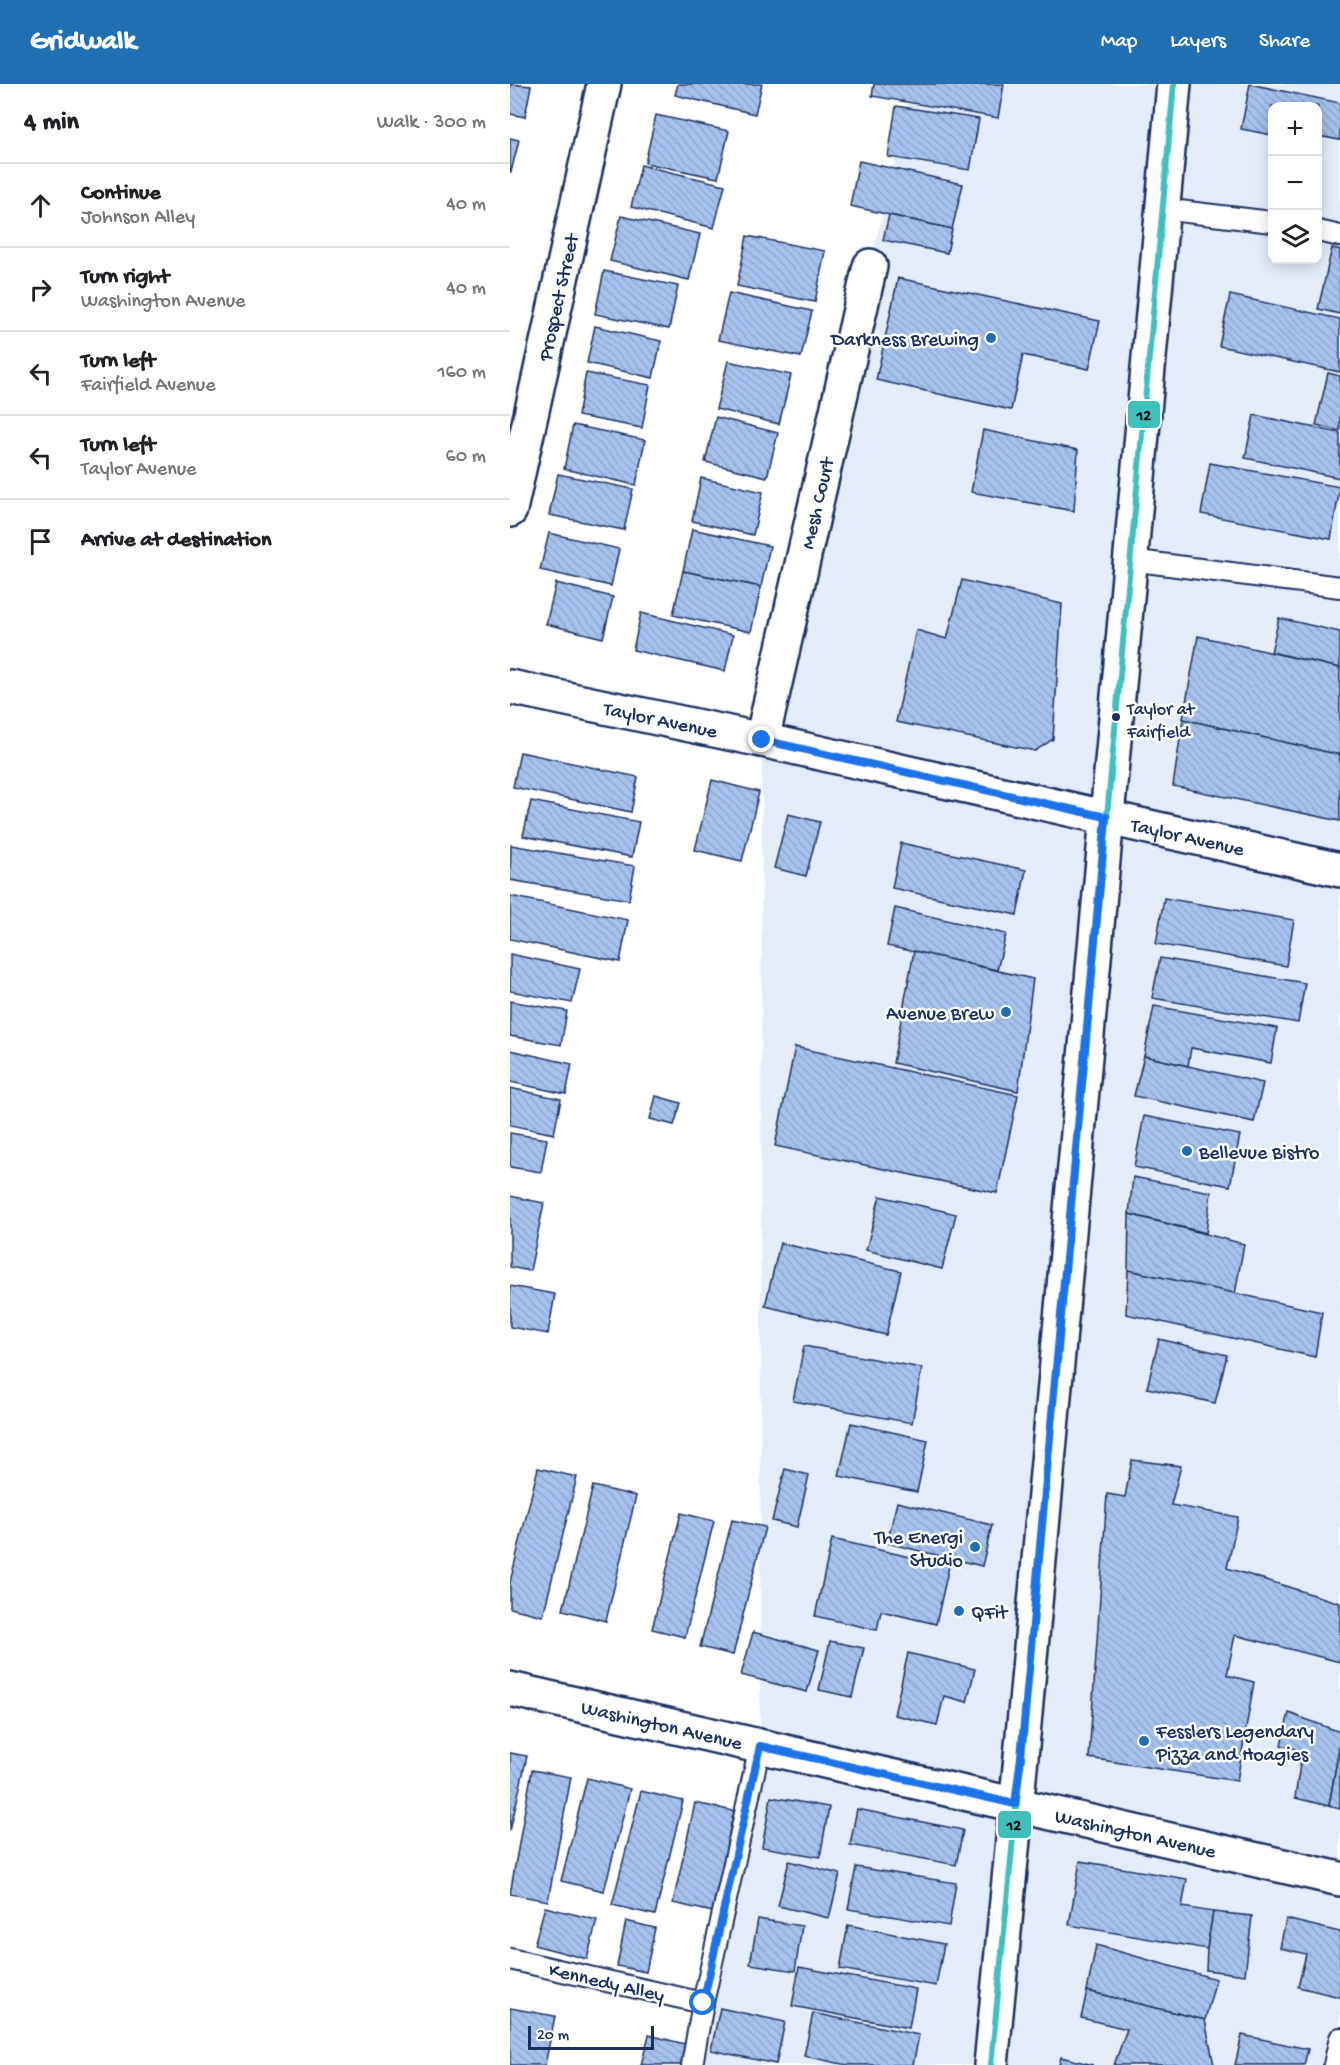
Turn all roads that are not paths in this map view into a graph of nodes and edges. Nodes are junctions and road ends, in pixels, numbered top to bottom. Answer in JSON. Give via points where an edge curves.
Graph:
{"nodes":[{"id":1,"x":604,"y":84,"type":"edge"},
{"id":2,"x":1173,"y":84,"type":"edge"},
{"id":3,"x":1162,"y":209,"type":"junction"},
{"id":4,"x":1268,"y":222,"type":"edge"},
{"id":5,"x":1322,"y":232,"type":"edge"},
{"id":6,"x":1340,"y":236,"type":"edge"},
{"id":7,"x":870,"y":266,"type":"dead end"},
{"id":8,"x":510,"y":510,"type":"edge"},
{"id":9,"x":1130,"y":560,"type":"junction"},
{"id":10,"x":1340,"y":587,"type":"edge"},
{"id":11,"x":510,"y":687,"type":"edge"},
{"id":12,"x":762,"y":740,"type":"junction"},
{"id":13,"x":1106,"y":817,"type":"junction"},
{"id":14,"x":1340,"y":870,"type":"edge"},
{"id":15,"x":510,"y":1689,"type":"edge"},
{"id":16,"x":760,"y":1746,"type":"junction"},
{"id":17,"x":1015,"y":1804,"type":"junction"},
{"id":18,"x":1340,"y":1878,"type":"edge"},
{"id":19,"x":510,"y":1959,"type":"edge"},
{"id":20,"x":703,"y":2003,"type":"junction"},
{"id":21,"x":1340,"y":2038,"type":"edge"},
{"id":22,"x":692,"y":2065,"type":"edge"},
{"id":23,"x":991,"y":2065,"type":"edge"},
{"id":24,"x":1334,"y":2065,"type":"edge"}],
"edges":[{"from":1,"to":8,"type":"street","name":"Prospect Street"},
{"from":2,"to":3,"type":"street"},
{"from":3,"to":4,"type":"lane"},
{"from":3,"to":9,"type":"street"},
{"from":5,"to":6,"type":"lane"},
{"from":7,"to":12,"type":"street","name":"Mesh Court"},
{"from":9,"to":10,"type":"lane"},
{"from":9,"to":13,"type":"street"},
{"from":11,"to":12,"type":"street","name":"Taylor Avenue"},
{"from":12,"to":13,"type":"street","name":"Taylor Avenue"},
{"from":13,"to":14,"type":"street","name":"Taylor Avenue"},
{"from":13,"to":17,"type":"street"},
{"from":15,"to":16,"type":"street","name":"Washington Avenue"},
{"from":16,"to":17,"type":"street","name":"Washington Avenue"},
{"from":16,"to":20,"type":"lane"},
{"from":17,"to":18,"type":"street","name":"Washington Avenue"},
{"from":17,"to":23,"type":"street"},
{"from":19,"to":20,"type":"lane","name":"Kennedy Alley"},
{"from":20,"to":22,"type":"lane"},
{"from":21,"to":24,"type":"lane"}]}
